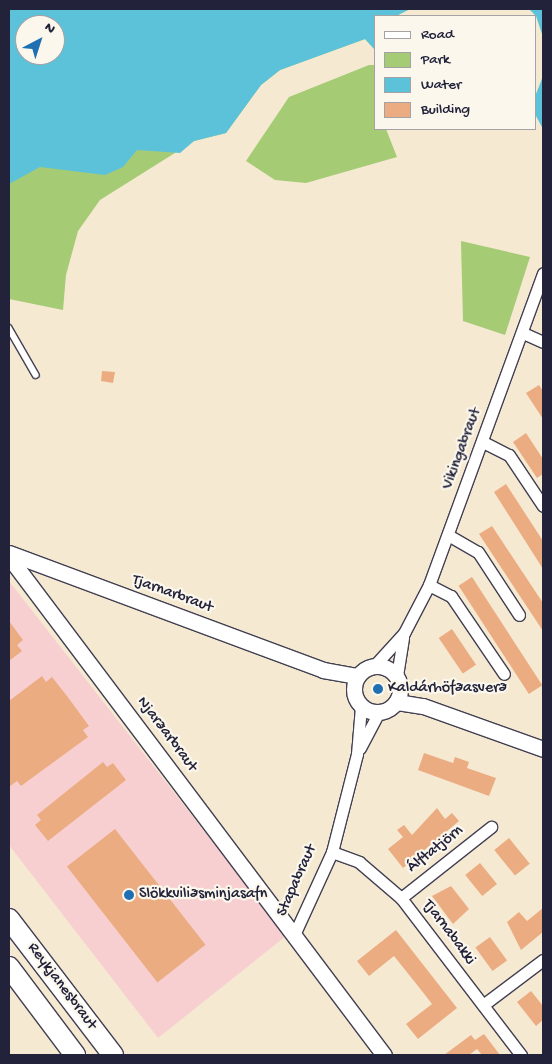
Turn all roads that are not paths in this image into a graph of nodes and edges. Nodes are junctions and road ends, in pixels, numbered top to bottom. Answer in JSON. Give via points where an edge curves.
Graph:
{"nodes":[{"id":1,"x":543,"y":273,"type":"edge"},
{"id":2,"x":9,"y":328,"type":"edge"},
{"id":3,"x":523,"y":333,"type":"junction"},
{"id":4,"x":543,"y":342,"type":"edge"},
{"id":5,"x":36,"y":375,"type":"dead end"},
{"id":6,"x":483,"y":442,"type":"junction"},
{"id":7,"x":543,"y":506,"type":"edge"},
{"id":8,"x":448,"y":536,"type":"junction"},
{"id":9,"x":9,"y":555,"type":"edge"},
{"id":10,"x":429,"y":585,"type":"junction"},
{"id":11,"x":519,"y":615,"type":"dead end"},
{"id":12,"x":404,"y":633,"type":"junction"},
{"id":13,"x":374,"y":666,"type":"junction"},
{"id":14,"x":504,"y":674,"type":"dead end"},
{"id":15,"x":356,"y":683,"type":"junction"},
{"id":16,"x":398,"y":688,"type":"junction"},
{"id":17,"x":361,"y":706,"type":"junction"},
{"id":18,"x":378,"y":712,"type":"junction"},
{"id":19,"x":543,"y":746,"type":"edge"},
{"id":20,"x":356,"y":754,"type":"junction"},
{"id":21,"x":491,"y":827,"type":"dead end"},
{"id":22,"x":332,"y":852,"type":"junction"},
{"id":23,"x":401,"y":898,"type":"junction"},
{"id":24,"x":9,"y":919,"type":"edge"},
{"id":25,"x":294,"y":935,"type":"junction"},
{"id":26,"x":543,"y":960,"type":"edge"},
{"id":27,"x":9,"y":967,"type":"edge"},
{"id":28,"x":483,"y":1005,"type":"junction"},
{"id":29,"x":75,"y":1055,"type":"edge"},
{"id":30,"x":113,"y":1055,"type":"edge"},
{"id":31,"x":384,"y":1055,"type":"edge"},
{"id":32,"x":521,"y":1055,"type":"edge"}],
"edges":[{"from":1,"to":3,"type":"street","name":"Vikingabraut"},
{"from":2,"to":5,"type":"lane"},
{"from":3,"to":4,"type":"street"},
{"from":3,"to":6,"type":"street","name":"Vikingabraut"},
{"from":6,"to":7,"type":"street","via":[[509,455]]},
{"from":6,"to":8,"type":"street","name":"Vikingabraut"},
{"from":8,"to":10,"type":"street","name":"Vikingabraut"},
{"from":8,"to":11,"type":"street","via":[[478,552]]},
{"from":9,"to":15,"type":"street","name":"Tjarnarbraut"},
{"from":9,"to":25,"type":"street","name":"Njarðarbraut"},
{"from":10,"to":12,"type":"street","name":"Vikingabraut"},
{"from":10,"to":14,"type":"street","via":[[451,596]]},
{"from":12,"to":13,"type":"street","name":"Vikingabraut"},
{"from":12,"to":16,"type":"street","name":"Vikingabraut"},
{"from":13,"to":15,"type":"street"},
{"from":13,"to":16,"type":"street","via":[[387,667]]},
{"from":15,"to":17,"type":"street"},
{"from":16,"to":18,"type":"street"},
{"from":16,"to":19,"type":"street","via":[[423,706]]},
{"from":17,"to":18,"type":"street"},
{"from":17,"to":20,"type":"street","name":"Stapabraut"},
{"from":18,"to":20,"type":"street","name":"Stapabraut"},
{"from":20,"to":22,"type":"street","name":"Stapabraut"},
{"from":21,"to":23,"type":"street","name":"Álftatjörn"},
{"from":22,"to":23,"type":"street","name":"Tjarnabakki","via":[[359,862]]},
{"from":22,"to":25,"type":"street","name":"Stapabraut"},
{"from":23,"to":28,"type":"street","name":"Tjarnabakki"},
{"from":24,"to":30,"type":"highway","name":"Reykjanesbraut"},
{"from":25,"to":31,"type":"street","name":"Stapabraut"},
{"from":26,"to":28,"type":"street"},
{"from":27,"to":29,"type":"highway","name":"Reykjanesbraut"},
{"from":28,"to":32,"type":"street","name":"Tjarnabakki"}]}
